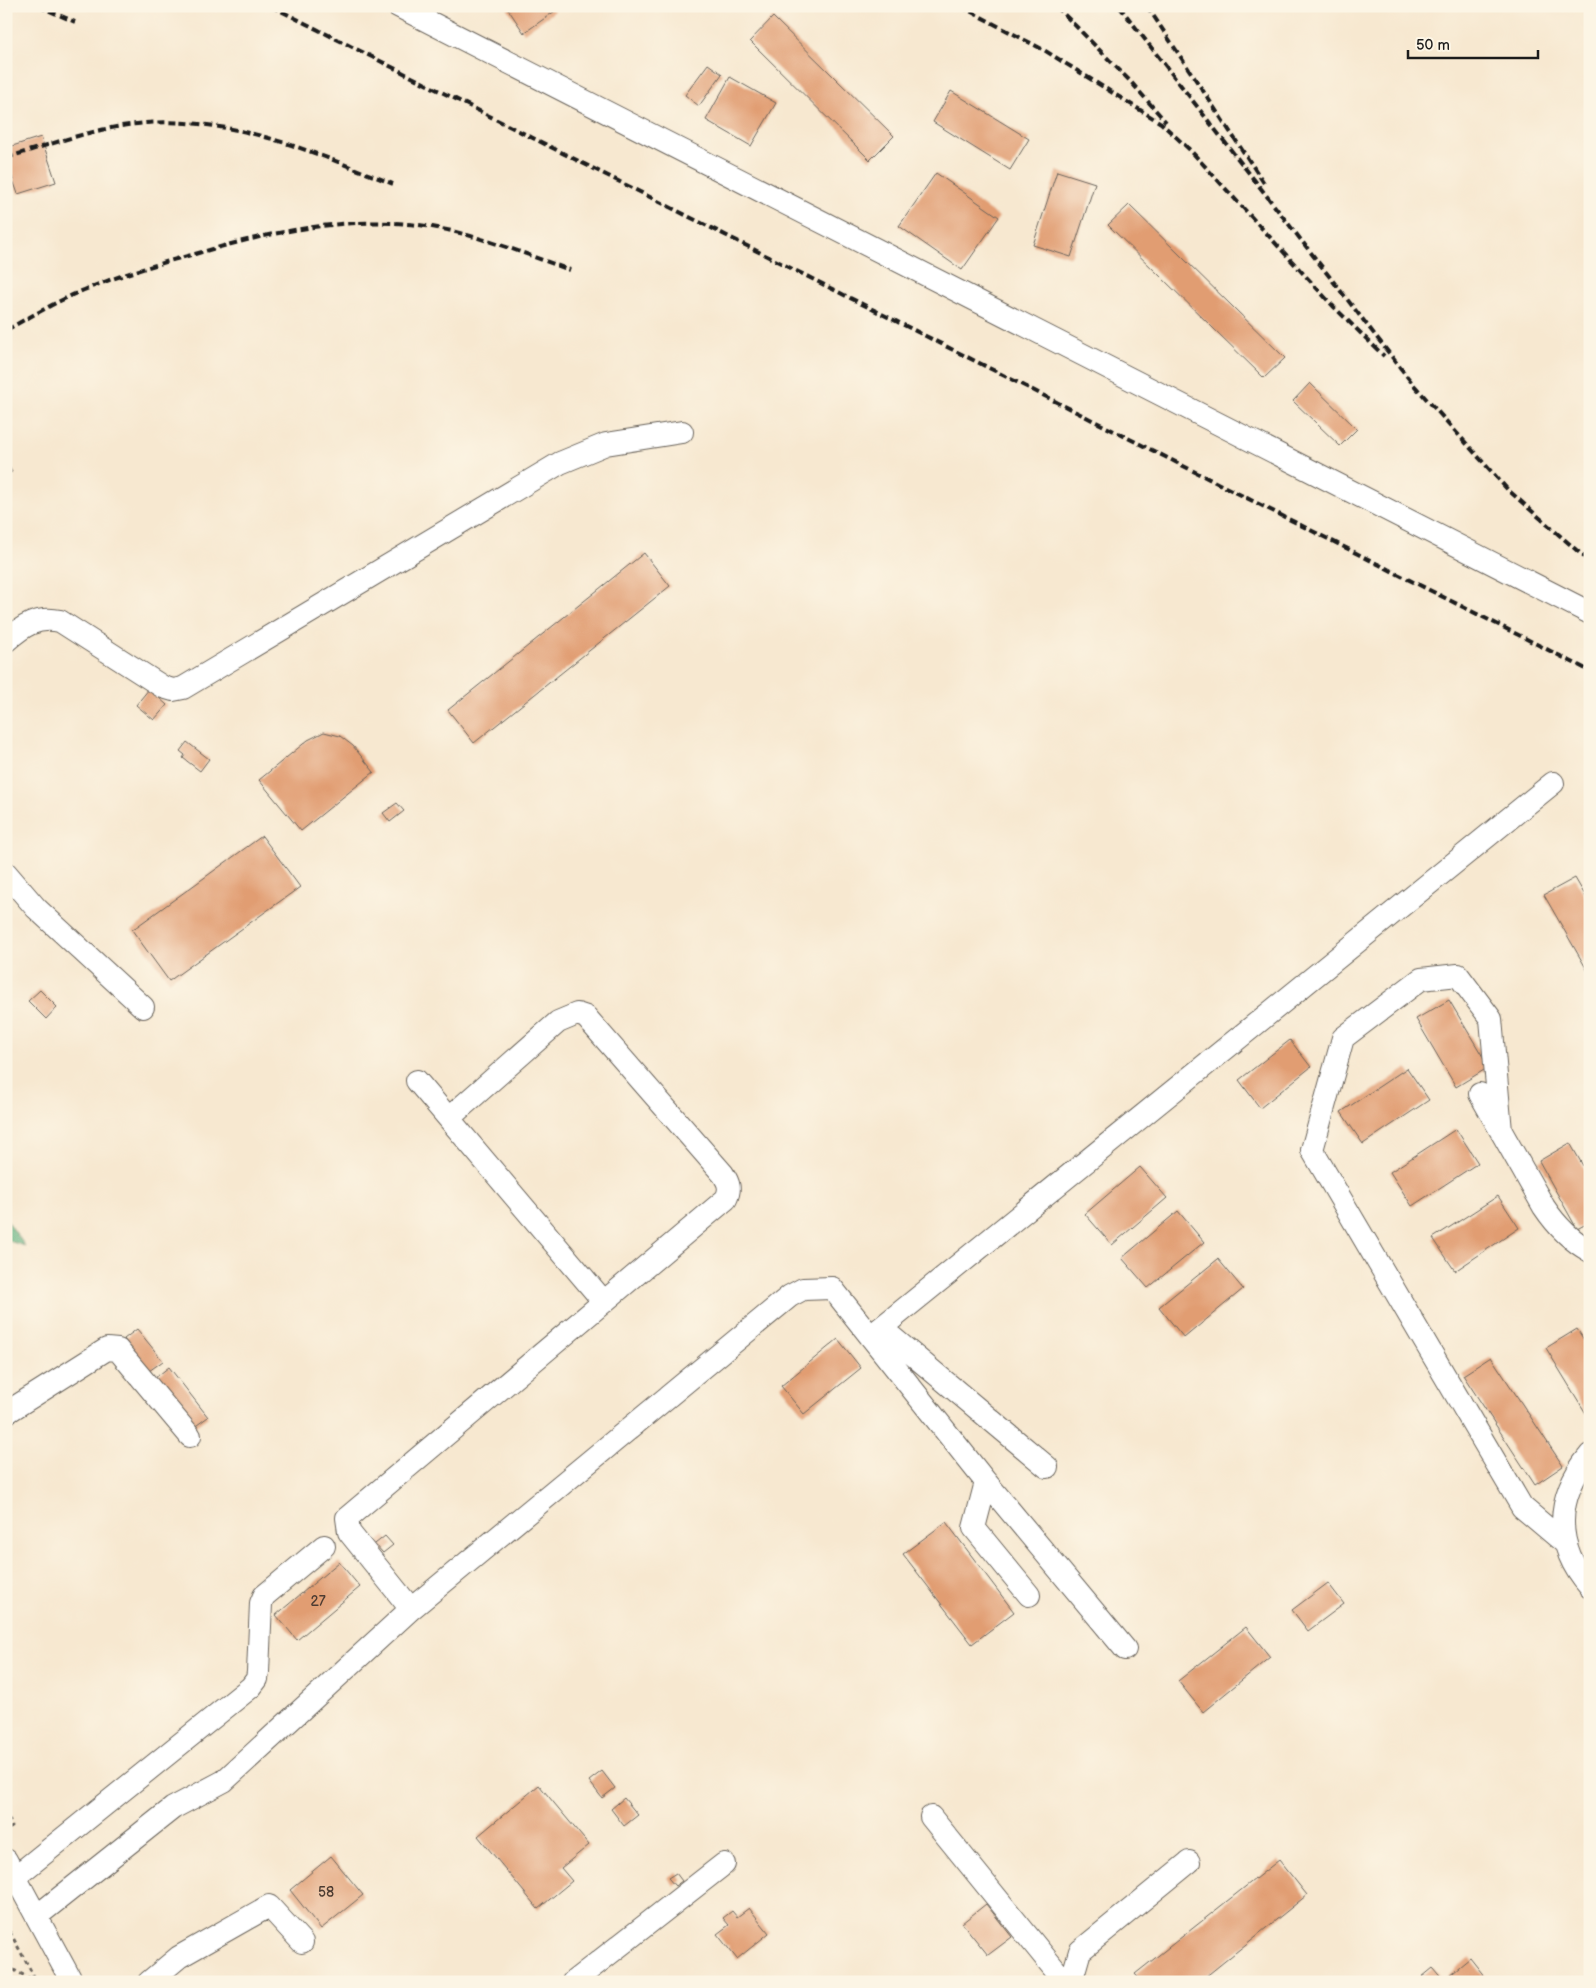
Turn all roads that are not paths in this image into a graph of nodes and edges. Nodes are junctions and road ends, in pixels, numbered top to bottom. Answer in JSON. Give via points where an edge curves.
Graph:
{"nodes":[{"id":1,"x":398,"y":6,"type":"edge"},
{"id":2,"x":682,"y":432,"type":"dead end"},
{"id":3,"x":1590,"y":613,"type":"edge"},
{"id":4,"x":6,"y":641,"type":"edge"},
{"id":5,"x":1553,"y":783,"type":"dead end"},
{"id":6,"x":6,"y":873,"type":"edge"},
{"id":7,"x":143,"y":1007,"type":"dead end"},
{"id":8,"x":417,"y":1081,"type":"dead end"},
{"id":9,"x":1480,"y":1094,"type":"dead end"},
{"id":10,"x":449,"y":1118,"type":"junction"},
{"id":11,"x":1501,"y":1131,"type":"junction"},
{"id":12,"x":1590,"y":1251,"type":"edge"},
{"id":13,"x":604,"y":1302,"type":"junction"},
{"id":14,"x":876,"y":1332,"type":"junction"},
{"id":15,"x":6,"y":1413,"type":"edge"},
{"id":16,"x":190,"y":1436,"type":"dead end"},
{"id":17,"x":1590,"y":1455,"type":"edge"},
{"id":18,"x":1046,"y":1467,"type":"dead end"},
{"id":19,"x":986,"y":1482,"type":"junction"},
{"id":20,"x":1566,"y":1544,"type":"junction"},
{"id":21,"x":324,"y":1546,"type":"dead end"},
{"id":22,"x":1590,"y":1588,"type":"edge"},
{"id":23,"x":1029,"y":1595,"type":"dead end"},
{"id":24,"x":411,"y":1609,"type":"junction"},
{"id":25,"x":1125,"y":1649,"type":"dead end"},
{"id":26,"x":931,"y":1817,"type":"dead end"},
{"id":27,"x":1189,"y":1862,"type":"dead end"},
{"id":28,"x":724,"y":1864,"type":"dead end"},
{"id":29,"x":11,"y":1868,"type":"edge"},
{"id":30,"x":37,"y":1916,"type":"junction"},
{"id":31,"x":302,"y":1942,"type":"dead end"},
{"id":32,"x":72,"y":1982,"type":"edge"},
{"id":33,"x":149,"y":1982,"type":"edge"},
{"id":34,"x":573,"y":1982,"type":"edge"},
{"id":35,"x":1065,"y":1982,"type":"edge"},
{"id":36,"x":1071,"y":1982,"type":"edge"}],
"edges":[{"from":1,"to":3,"type":"street"},
{"from":2,"to":4,"type":"street","via":[[606,444],[560,463],[184,688],[173,690],[163,687],[60,621],[47,618],[33,621]]},
{"from":5,"to":14,"type":"street"},
{"from":6,"to":7,"type":"street","via":[[36,908]]},
{"from":8,"to":10,"type":"street"},
{"from":9,"to":11,"type":"street"},
{"from":10,"to":13,"type":"street"},
{"from":10,"to":13,"type":"street","via":[[558,1022],[577,1014],[586,1017],[723,1174],[730,1192],[726,1199]]},
{"from":11,"to":12,"type":"street","via":[[1555,1223]]},
{"from":11,"to":20,"type":"street","via":[[1491,1019],[1458,975],[1421,979],[1343,1038],[1312,1150],[1522,1507]]},
{"from":13,"to":24,"type":"street","via":[[347,1518],[349,1532]]},
{"from":14,"to":18,"type":"street"},
{"from":14,"to":19,"type":"street"},
{"from":14,"to":24,"type":"street","via":[[832,1288],[803,1289],[790,1296]]},
{"from":15,"to":16,"type":"street","via":[[107,1349],[113,1349],[118,1350]]},
{"from":17,"to":20,"type":"street","via":[[1572,1478],[1565,1498],[1562,1519]]},
{"from":19,"to":23,"type":"street","via":[[974,1528]]},
{"from":19,"to":25,"type":"street"},
{"from":20,"to":22,"type":"street","via":[[1574,1564]]},
{"from":21,"to":29,"type":"street","via":[[264,1596],[257,1679],[251,1686]]},
{"from":24,"to":30,"type":"street","via":[[224,1781],[173,1808]]},
{"from":26,"to":35,"type":"street"},
{"from":27,"to":36,"type":"street","via":[[1080,1951]]},
{"from":28,"to":34,"type":"street"},
{"from":29,"to":30,"type":"street"},
{"from":30,"to":32,"type":"street"},
{"from":31,"to":33,"type":"street","via":[[269,1906],[179,1957]]}]}
